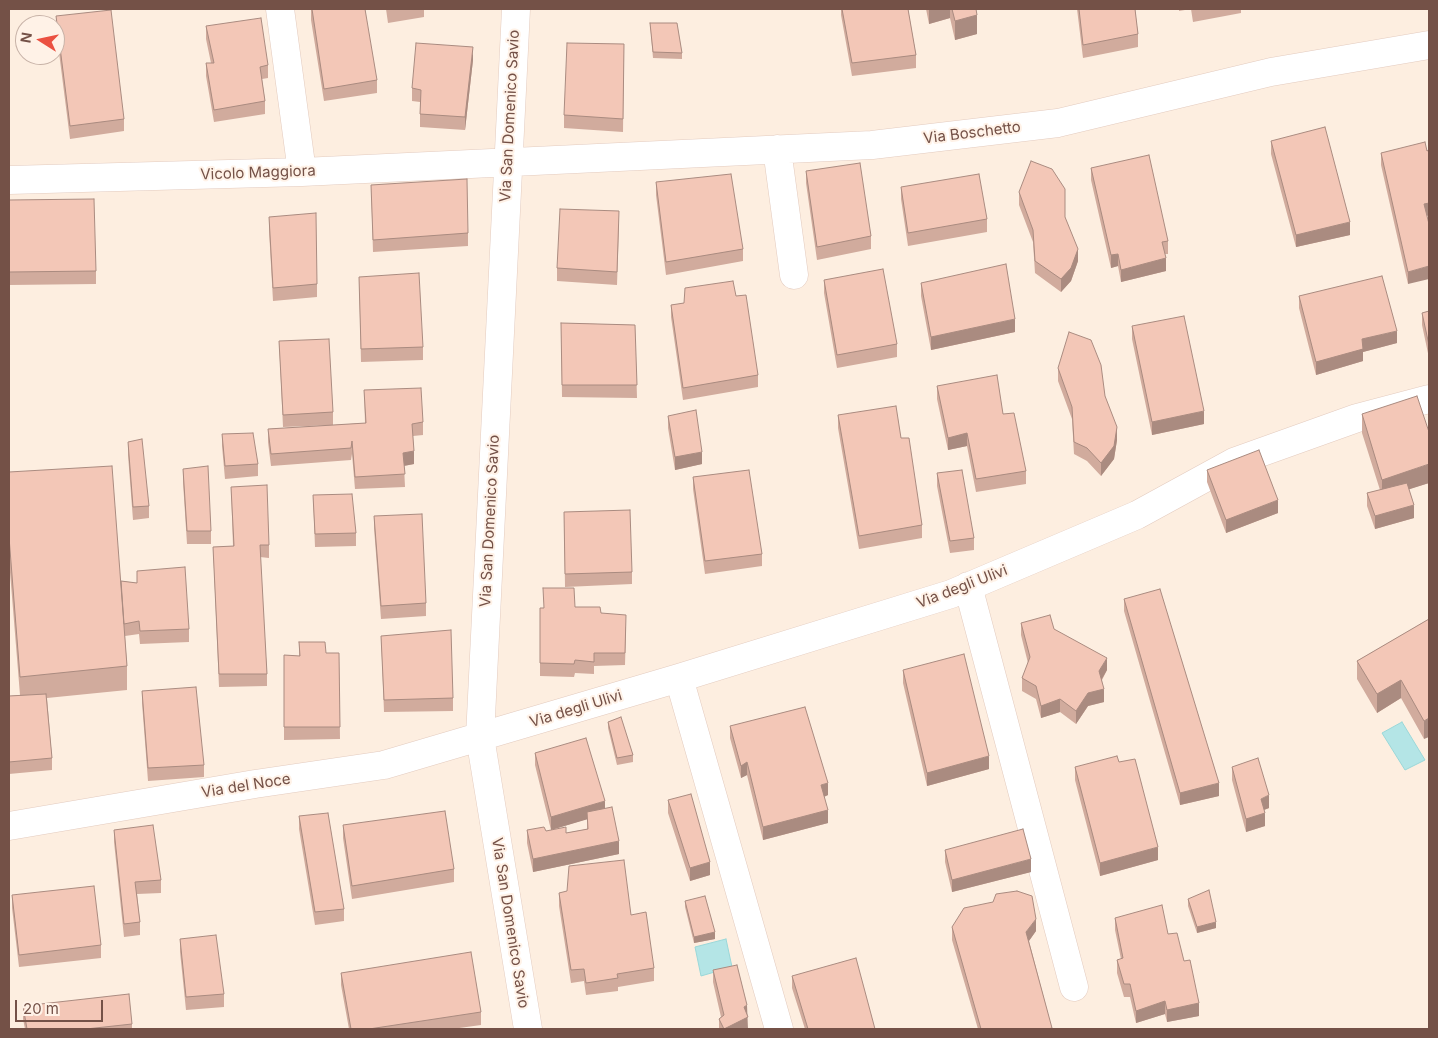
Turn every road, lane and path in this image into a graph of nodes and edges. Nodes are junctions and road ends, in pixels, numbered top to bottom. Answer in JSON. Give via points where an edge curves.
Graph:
{"nodes":[{"id":1,"x":280,"y":9,"type":"edge"},
{"id":2,"x":516,"y":9,"type":"edge"},
{"id":3,"x":1429,"y":45,"type":"edge"},
{"id":4,"x":777,"y":149,"type":"junction"},
{"id":5,"x":507,"y":163,"type":"junction"},
{"id":6,"x":302,"y":172,"type":"junction"},
{"id":7,"x":9,"y":180,"type":"edge"},
{"id":8,"x":794,"y":275,"type":"dead end"},
{"id":9,"x":1429,"y":399,"type":"edge"},
{"id":10,"x":968,"y":586,"type":"junction"},
{"id":11,"x":679,"y":678,"type":"junction"},
{"id":12,"x":480,"y":738,"type":"junction"},
{"id":13,"x":9,"y":826,"type":"edge"},
{"id":14,"x":1074,"y":987,"type":"dead end"},
{"id":15,"x":528,"y":1029,"type":"edge"},
{"id":16,"x":779,"y":1029,"type":"edge"}],
"edges":[{"from":1,"to":6,"type":"street"},
{"from":2,"to":5,"type":"street","name":"Via San Domenico Savio"},
{"from":3,"to":4,"type":"street","name":"Via Boschetto","via":[[1271,72],[1058,123],[872,144]]},
{"from":4,"to":5,"type":"street","name":"Via Boschetto"},
{"from":4,"to":8,"type":"street"},
{"from":5,"to":6,"type":"street","name":"Vicolo Maggiora"},
{"from":5,"to":12,"type":"street","name":"Via San Domenico Savio"},
{"from":6,"to":7,"type":"street","name":"Vicolo Maggiora"},
{"from":9,"to":10,"type":"street","name":"Via degli Ulivi","via":[[1357,418],[1234,462],[1136,516]]},
{"from":10,"to":11,"type":"street","name":"Via degli Ulivi"},
{"from":10,"to":14,"type":"street"},
{"from":11,"to":12,"type":"street","name":"Via degli Ulivi"},
{"from":11,"to":16,"type":"street"},
{"from":12,"to":13,"type":"street","name":"Via del Noce","via":[[384,766],[255,784]]},
{"from":12,"to":15,"type":"street","name":"Via San Domenico Savio"}]}
